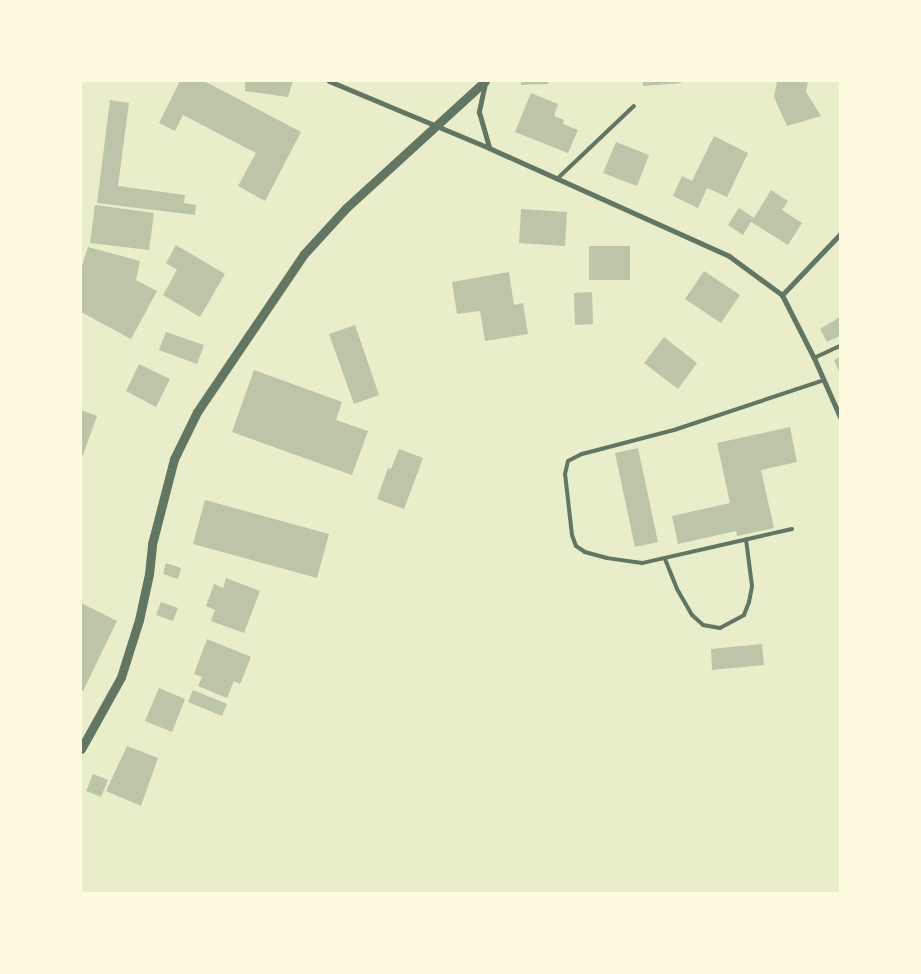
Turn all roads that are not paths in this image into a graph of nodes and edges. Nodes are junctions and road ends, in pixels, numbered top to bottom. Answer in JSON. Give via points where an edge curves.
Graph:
{"nodes":[{"id":1,"x":328,"y":81,"type":"edge"},
{"id":2,"x":485,"y":81,"type":"edge"},
{"id":3,"x":634,"y":106,"type":"dead end"},
{"id":4,"x":436,"y":126,"type":"junction"},
{"id":5,"x":489,"y":148,"type":"junction"},
{"id":6,"x":556,"y":179,"type":"junction"},
{"id":7,"x":840,"y":234,"type":"edge"},
{"id":8,"x":782,"y":295,"type":"junction"},
{"id":9,"x":840,"y":346,"type":"edge"},
{"id":10,"x":814,"y":358,"type":"junction"},
{"id":11,"x":824,"y":380,"type":"junction"},
{"id":12,"x":840,"y":417,"type":"edge"},
{"id":13,"x":792,"y":529,"type":"dead end"},
{"id":14,"x":746,"y":539,"type":"junction"},
{"id":15,"x":665,"y":559,"type":"junction"},
{"id":16,"x":81,"y":750,"type":"edge"}],
"edges":[{"from":1,"to":4,"type":"street"},
{"from":2,"to":4,"type":"street"},
{"from":2,"to":5,"type":"street","via":[[479,112]]},
{"from":3,"to":6,"type":"lane"},
{"from":4,"to":5,"type":"street"},
{"from":4,"to":16,"type":"street","via":[[346,208],[304,254],[197,412],[174,459],[152,544],[139,620],[121,676]]},
{"from":5,"to":6,"type":"street"},
{"from":6,"to":8,"type":"street","via":[[729,256]]},
{"from":7,"to":8,"type":"street"},
{"from":8,"to":10,"type":"street"},
{"from":9,"to":10,"type":"lane"},
{"from":10,"to":11,"type":"street"},
{"from":11,"to":12,"type":"street"},
{"from":11,"to":15,"type":"lane","via":[[568,461],[564,474],[576,546],[607,558],[642,563]]},
{"from":13,"to":14,"type":"lane"},
{"from":14,"to":15,"type":"lane"},
{"from":14,"to":15,"type":"lane","via":[[752,586],[749,602],[744,615],[720,628],[704,624],[692,615]]}]}
